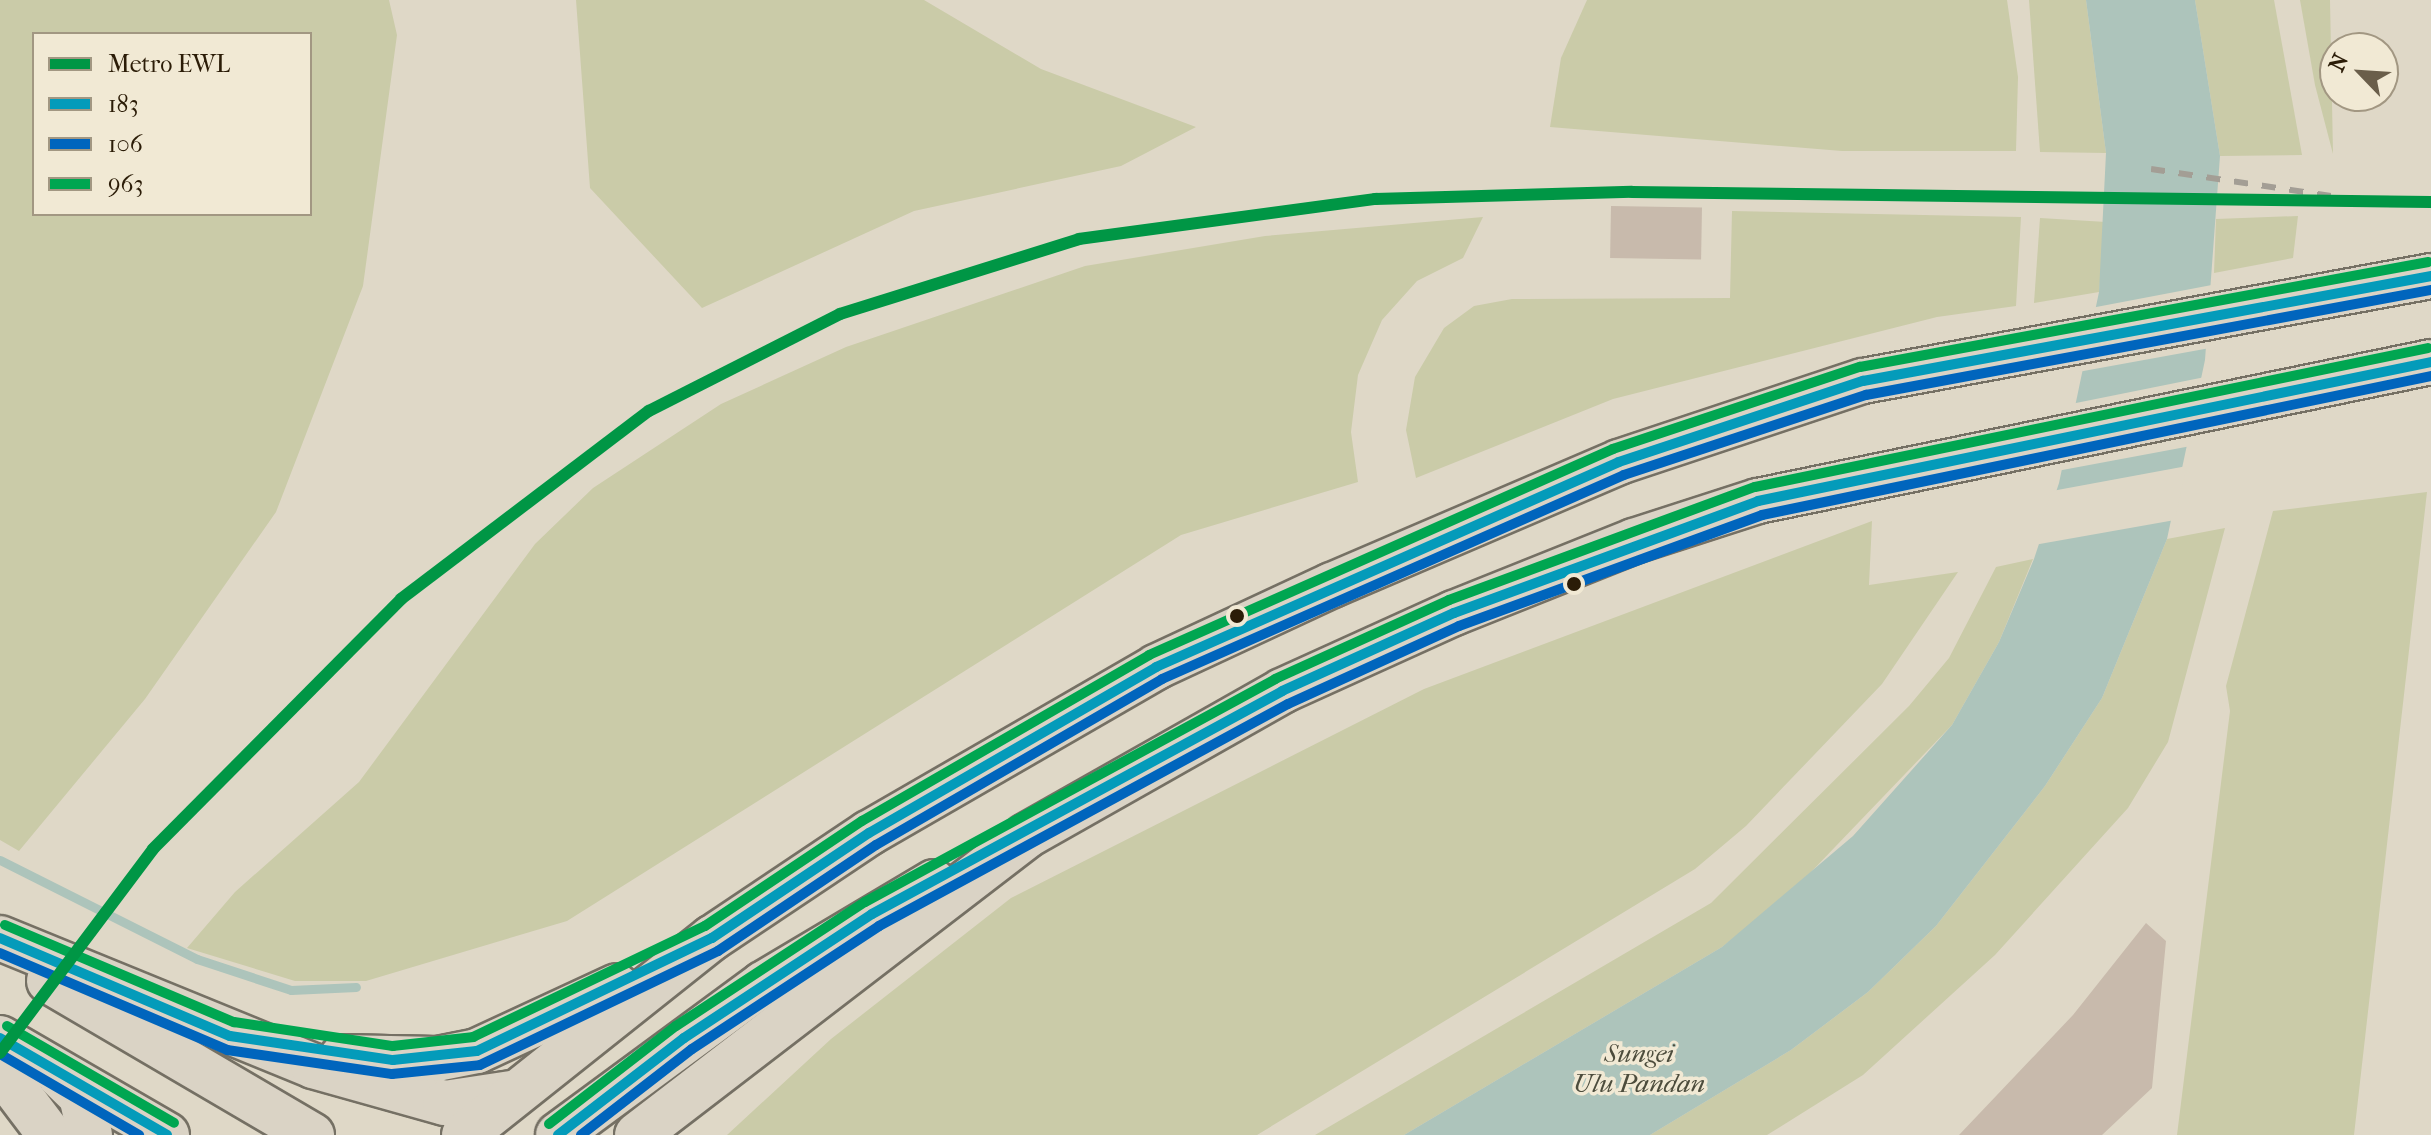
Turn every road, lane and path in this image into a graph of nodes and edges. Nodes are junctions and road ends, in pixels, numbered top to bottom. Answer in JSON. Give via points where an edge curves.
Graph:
{"nodes":[{"id":1,"x":2431,"y":276,"type":"edge"},
{"id":2,"x":2431,"y":362,"type":"edge"},
{"id":3,"x":1026,"y":836,"type":"junction"},
{"id":4,"x":0,"y":938,"type":"edge"},
{"id":5,"x":712,"y":938,"type":"junction"},
{"id":6,"x":0,"y":949,"type":"edge"},
{"id":7,"x":230,"y":1036,"type":"junction"},
{"id":8,"x":0,"y":1038,"type":"edge"},
{"id":9,"x":21,"y":1066,"type":"edge"},
{"id":10,"x":517,"y":1091,"type":"junction"},
{"id":11,"x":50,"y":1135,"type":"edge"},
{"id":12,"x":90,"y":1135,"type":"edge"},
{"id":13,"x":167,"y":1135,"type":"edge"},
{"id":14,"x":312,"y":1135,"type":"edge"},
{"id":15,"x":464,"y":1135,"type":"edge"},
{"id":16,"x":558,"y":1135,"type":"edge"},
{"id":17,"x":637,"y":1135,"type":"edge"}],
"edges":[{"from":1,"to":5,"type":"main road","via":[[1863,381],[1619,462],[1156,667],[869,833]]},
{"from":2,"to":3,"type":"main road","via":[[1875,472],[1634,541],[1454,613],[1282,691]]},
{"from":3,"to":16,"type":"main road","via":[[872,914],[775,976]]},
{"from":3,"to":17,"type":"main road"},
{"from":4,"to":7,"type":"main road"},
{"from":5,"to":7,"type":"main road","via":[[513,1039],[450,1056],[345,1057]]},
{"from":5,"to":10,"type":"main road"},
{"from":6,"to":14,"type":"main road"},
{"from":7,"to":10,"type":"main road","via":[[445,1103]]},
{"from":8,"to":9,"type":"main road"},
{"from":9,"to":11,"type":"main road"},
{"from":9,"to":12,"type":"main road","via":[[81,1096]]},
{"from":9,"to":13,"type":"main road"},
{"from":10,"to":15,"type":"main road"}]}
